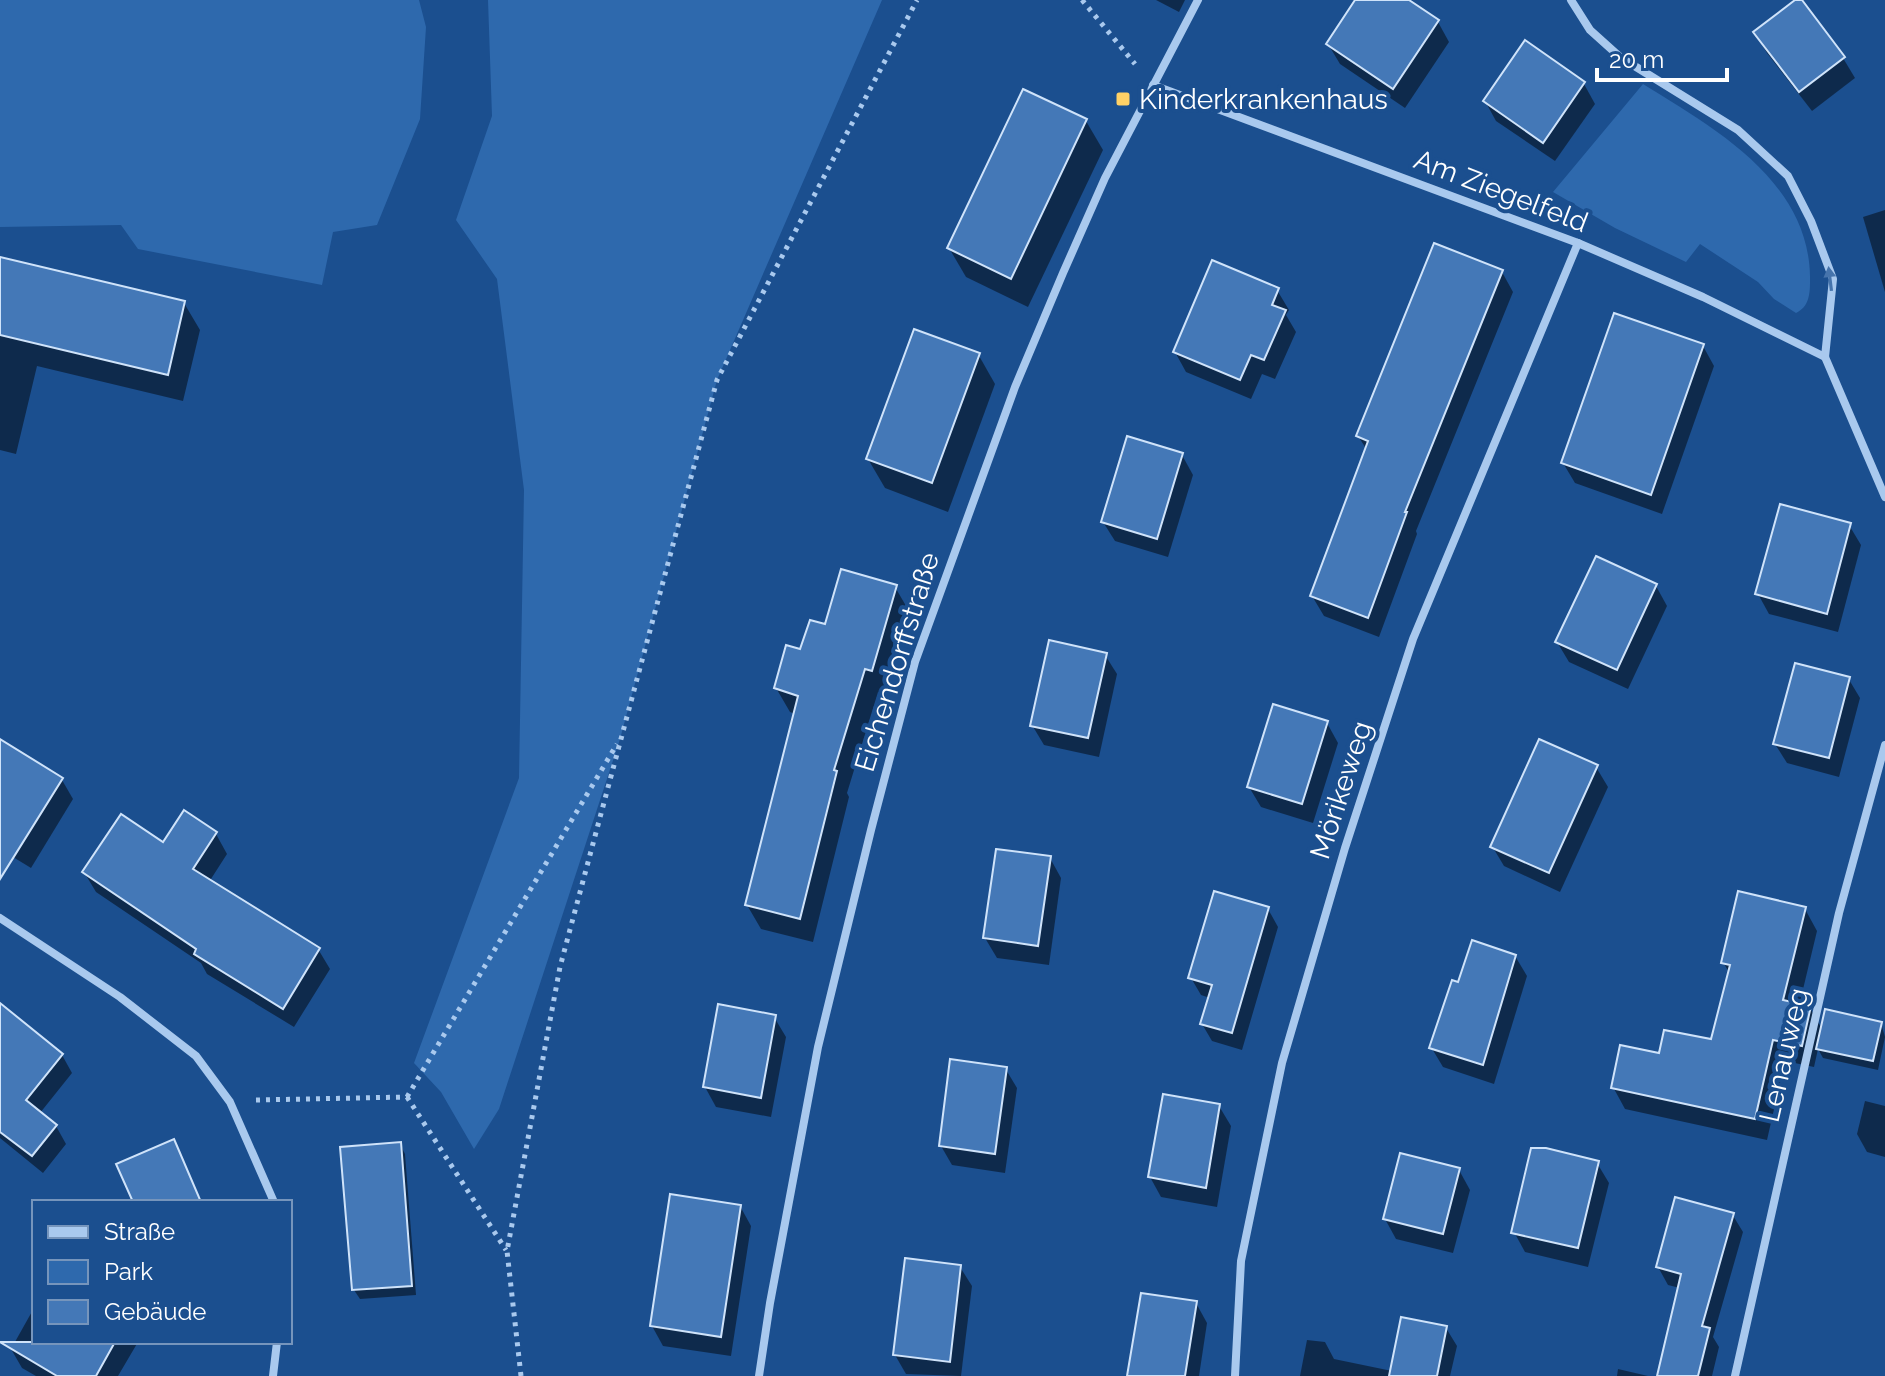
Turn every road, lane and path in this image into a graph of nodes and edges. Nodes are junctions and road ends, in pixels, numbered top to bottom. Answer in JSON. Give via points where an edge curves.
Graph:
{"nodes":[{"id":1,"x":917,"y":0,"type":"edge"},
{"id":2,"x":1082,"y":0,"type":"edge"},
{"id":3,"x":1198,"y":0,"type":"edge"},
{"id":4,"x":1571,"y":0,"type":"edge"},
{"id":5,"x":1153,"y":85,"type":"junction"},
{"id":6,"x":1578,"y":243,"type":"junction"},
{"id":7,"x":1825,"y":357,"type":"junction"},
{"id":8,"x":1885,"y":497,"type":"edge"},
{"id":9,"x":620,"y":739,"type":"junction"},
{"id":10,"x":1885,"y":745,"type":"edge"},
{"id":11,"x":0,"y":918,"type":"edge"},
{"id":12,"x":407,"y":1097,"type":"junction"},
{"id":13,"x":230,"y":1102,"type":"junction"},
{"id":14,"x":273,"y":1200,"type":"edge"},
{"id":15,"x":507,"y":1251,"type":"junction"},
{"id":16,"x":277,"y":1344,"type":"edge"},
{"id":17,"x":273,"y":1376,"type":"edge"},
{"id":18,"x":521,"y":1376,"type":"edge"},
{"id":19,"x":759,"y":1376,"type":"edge"},
{"id":20,"x":1235,"y":1376,"type":"edge"},
{"id":21,"x":1735,"y":1376,"type":"edge"}],
"edges":[{"from":1,"to":9,"type":"path","via":[[717,380]]},
{"from":2,"to":5,"type":"path"},
{"from":3,"to":5,"type":"street","name":"Eichendorffstraße"},
{"from":7,"to":4,"type":"street","one_way":true,"via":[[1833,279],[1788,176],[1738,130],[1620,57],[1590,30]]},
{"from":5,"to":6,"type":"street","name":"Am Ziegelfeld"},
{"from":5,"to":19,"type":"street","name":"Eichendorffstraße","via":[[1105,178],[1015,387],[915,662],[818,1047]]},
{"from":6,"to":7,"type":"street","name":"Am Ziegelfeld"},
{"from":6,"to":20,"type":"street","name":"Mörikeweg","via":[[1413,639],[1345,848],[1282,1063],[1241,1261]]},
{"from":7,"to":8,"type":"street"},
{"from":9,"to":12,"type":"path"},
{"from":9,"to":15,"type":"path","via":[[560,967]]},
{"from":10,"to":21,"type":"street","name":"Lenauweg","via":[[1839,913]]},
{"from":11,"to":13,"type":"street","via":[[120,997],[196,1056]]},
{"from":12,"to":13,"type":"path"},
{"from":12,"to":15,"type":"path"},
{"from":13,"to":14,"type":"street"},
{"from":15,"to":18,"type":"path"},
{"from":16,"to":17,"type":"street"}]}
